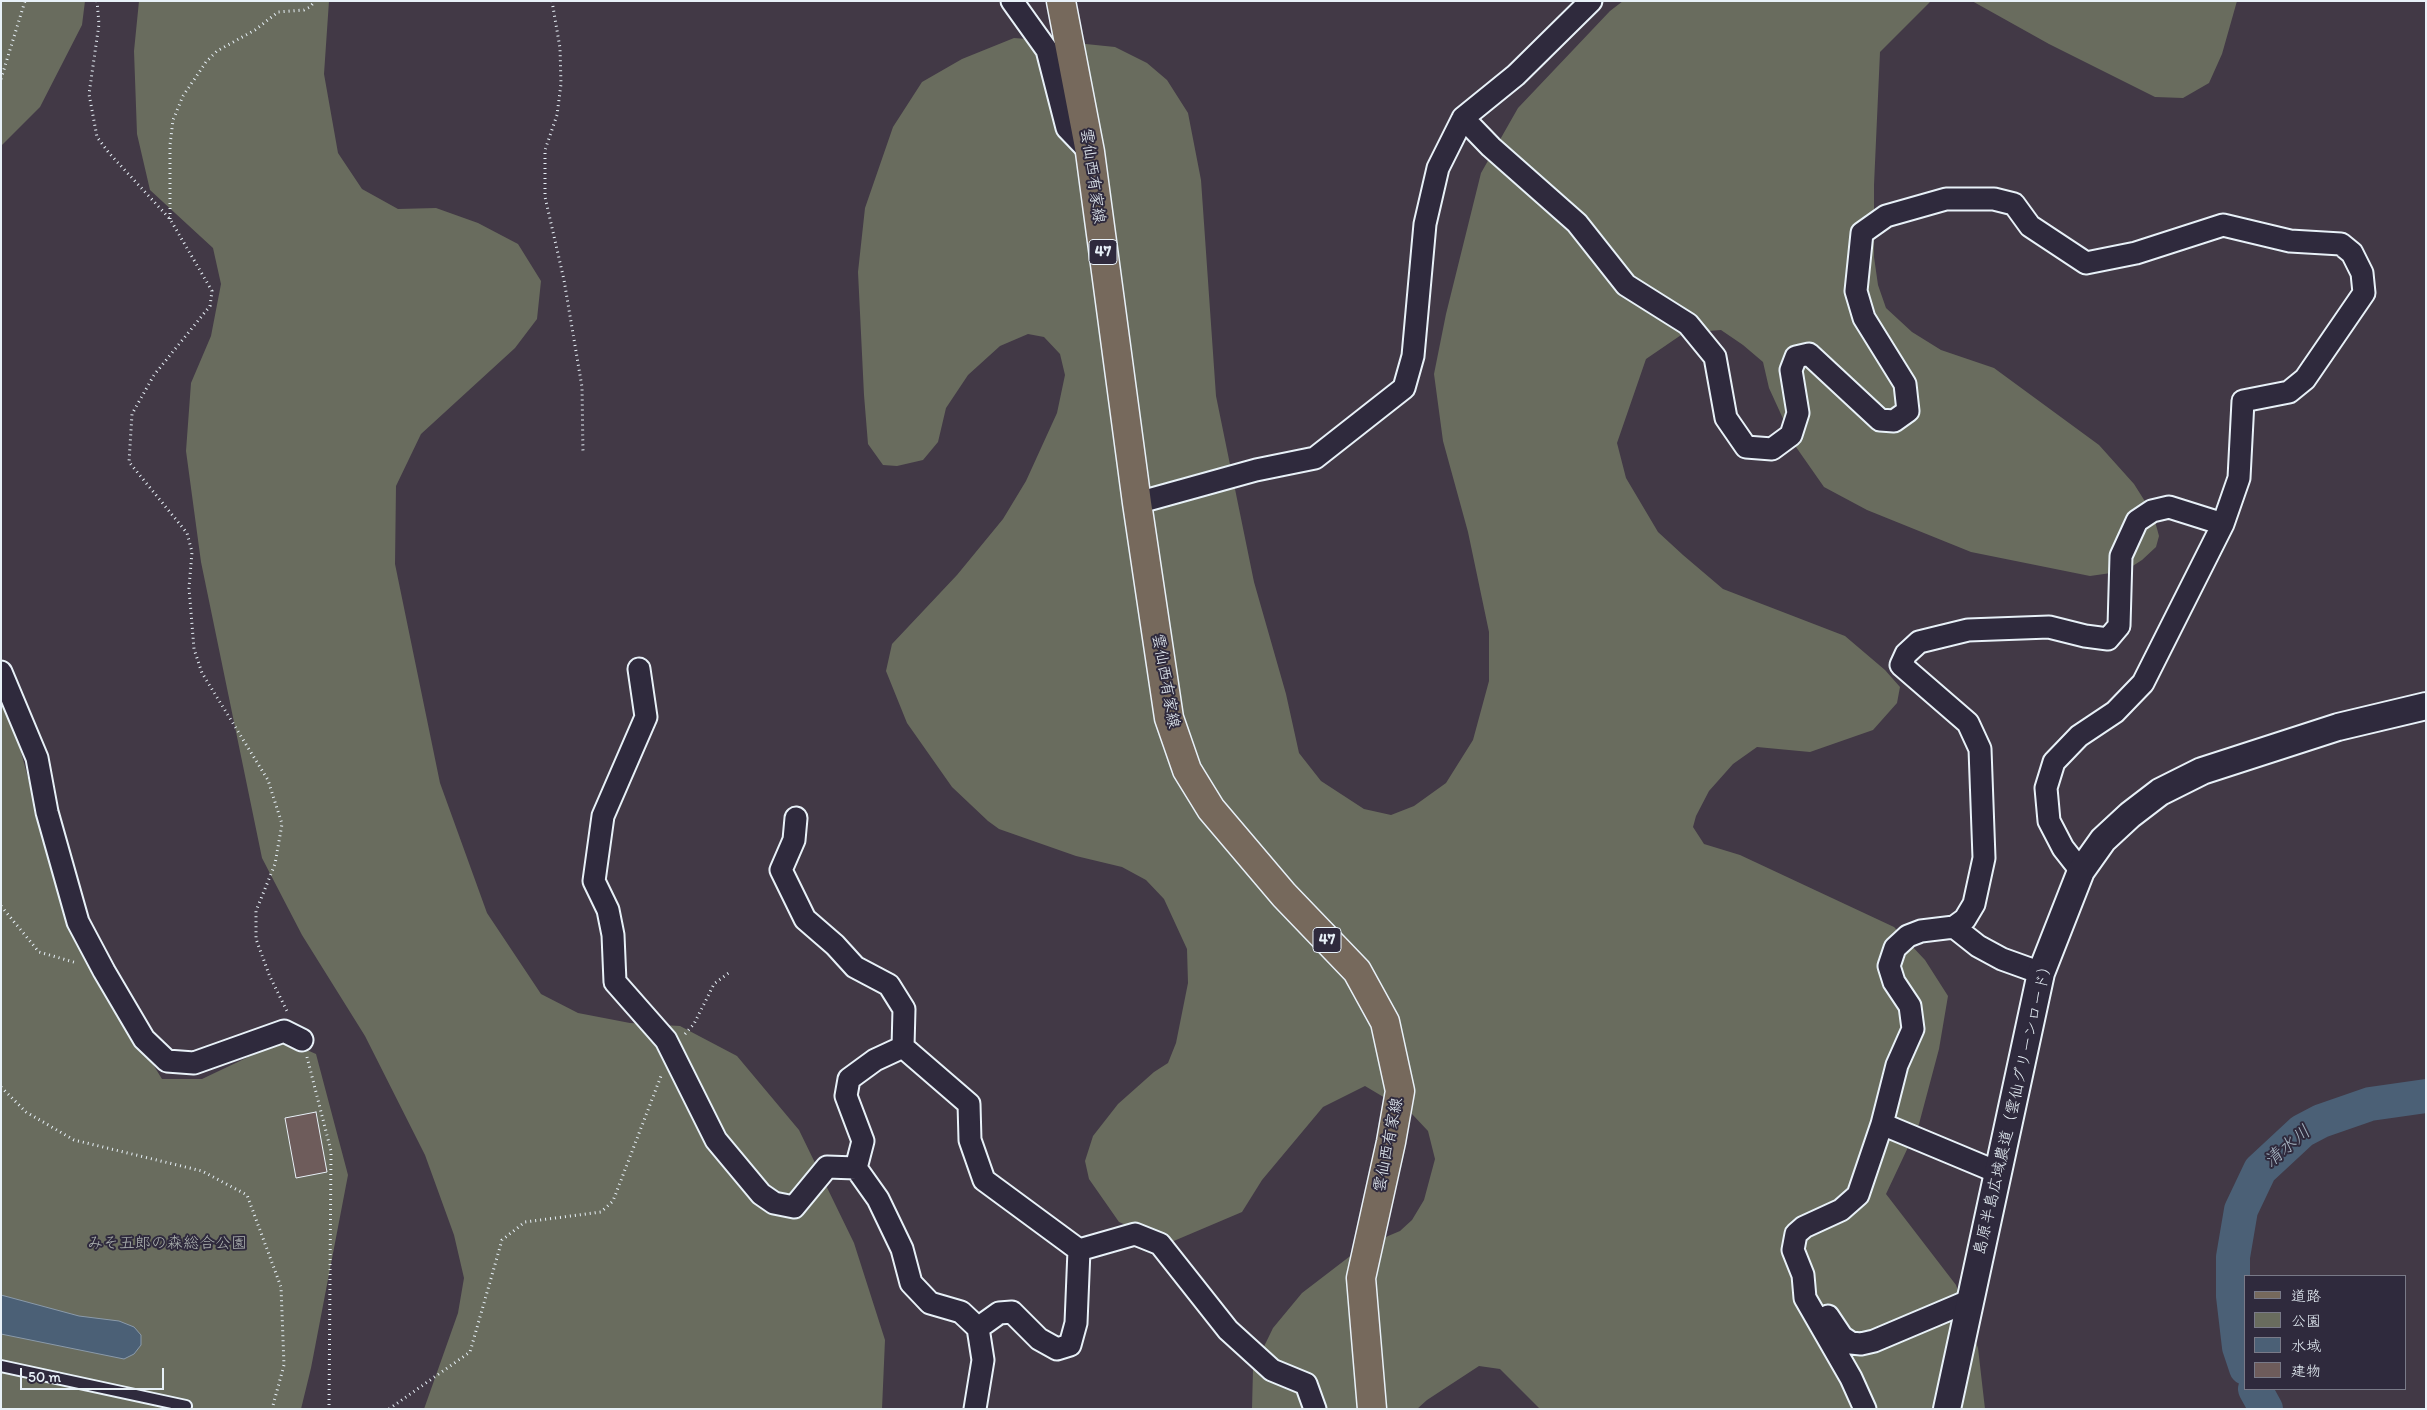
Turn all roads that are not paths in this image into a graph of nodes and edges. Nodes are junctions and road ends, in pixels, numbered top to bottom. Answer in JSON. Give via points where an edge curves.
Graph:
{"nodes":[{"id":1,"x":1012,"y":1,"type":"edge"},
{"id":2,"x":1061,"y":1,"type":"edge"},
{"id":3,"x":1591,"y":1,"type":"edge"},
{"id":4,"x":1463,"y":118,"type":"junction"},
{"id":5,"x":1090,"y":152,"type":"junction"},
{"id":6,"x":1136,"y":503,"type":"junction"},
{"id":7,"x":2223,"y":524,"type":"junction"},
{"id":8,"x":639,"y":669,"type":"dead end"},
{"id":9,"x":1,"y":672,"type":"edge"},
{"id":10,"x":2426,"y":706,"type":"edge"},
{"id":11,"x":796,"y":818,"type":"dead end"},
{"id":12,"x":2081,"y":871,"type":"junction"},
{"id":13,"x":1954,"y":927,"type":"junction"},
{"id":14,"x":2041,"y":973,"type":"junction"},
{"id":15,"x":302,"y":1040,"type":"road end"},
{"id":16,"x":903,"y":1048,"type":"junction"},
{"id":17,"x":1882,"y":1124,"type":"junction"},
{"id":18,"x":856,"y":1168,"type":"junction"},
{"id":19,"x":1997,"y":1172,"type":"junction"},
{"id":20,"x":1079,"y":1250,"type":"junction"},
{"id":21,"x":1803,"y":1275,"type":"junction"},
{"id":22,"x":1971,"y":1300,"type":"junction"},
{"id":23,"x":978,"y":1328,"type":"junction"},
{"id":24,"x":1,"y":1366,"type":"edge"},
{"id":25,"x":185,"y":1409,"type":"edge"},
{"id":26,"x":975,"y":1409,"type":"edge"},
{"id":27,"x":1315,"y":1409,"type":"edge"},
{"id":28,"x":1372,"y":1409,"type":"edge"},
{"id":29,"x":1866,"y":1409,"type":"edge"},
{"id":30,"x":1947,"y":1409,"type":"edge"}],
"edges":[{"from":1,"to":5,"type":"street","via":[[1047,50],[1067,128]]},
{"from":2,"to":5,"type":"main road","name":"雲仙西有家線","number":"47"},
{"from":3,"to":4,"type":"street","via":[[1516,75]]},
{"from":4,"to":6,"type":"street","via":[[1438,168],[1425,224],[1413,356],[1404,388],[1314,458],[1256,470]]},
{"from":4,"to":7,"type":"street","via":[[1577,223],[1626,285],[1688,324],[1714,356],[1726,418],[1746,447],[1772,449],[1791,435],[1798,413],[1791,370],[1796,357],[1809,354],[1880,420],[1894,421],[1908,411],[1905,384],[1864,318],[1856,291],[1862,233],[1886,216],[1946,199],[1994,199],[2014,204],[2030,226],[2086,263],[2136,253],[2223,226],[2290,241],[2341,244],[2352,253],[2362,272],[2364,293],[2305,379],[2289,392],[2243,401],[2239,478]]},
{"from":5,"to":6,"type":"main road","name":"雲仙西有家線","number":"47"},
{"from":6,"to":28,"type":"main road","name":"雲仙西有家線","number":"47","via":[[1169,718],[1188,770],[1211,809],[1284,895],[1357,971],[1385,1022],[1400,1091],[1392,1142],[1361,1278]]},
{"from":7,"to":12,"type":"street","via":[[2143,683],[2115,712],[2079,736],[2054,762],[2046,788],[2049,821],[2063,848]]},
{"from":7,"to":13,"type":"street","via":[[2169,507],[2152,511],[2136,521],[2121,556],[2119,626],[2108,639],[2049,627],[1968,630],[1919,642],[1906,654],[1901,665],[1968,724],[1980,749],[1984,858],[1974,904],[1965,919]]},
{"from":8,"to":18,"type":"street","via":[[646,717],[603,816],[594,881],[612,926],[615,982],[666,1040],[716,1140],[761,1194],[774,1203],[794,1207],[826,1167]]},
{"from":9,"to":15,"type":"street","via":[[37,758],[47,812],[78,922],[144,1039],[167,1061],[194,1063],[284,1030]]},
{"from":10,"to":12,"type":"street","name":"島原半島広域農道（雲仙グリーンロード）","via":[[2338,727],[2202,771],[2160,792],[2130,815],[2103,840]]},
{"from":11,"to":16,"type":"street","via":[[794,840],[781,870],[804,919],[835,945],[855,968],[889,985],[904,1009]]},
{"from":12,"to":14,"type":"street","name":"島原半島広域農道（雲仙グリーンロード）"},
{"from":13,"to":14,"type":"street","via":[[1994,955]]},
{"from":13,"to":17,"type":"street","via":[[1921,931],[1908,936],[1895,948],[1889,966],[1894,982],[1910,1006],[1913,1030],[1897,1065]]},
{"from":14,"to":19,"type":"street","name":"島原半島広域農道（雲仙グリーンロード）"},
{"from":16,"to":18,"type":"street","via":[[875,1060],[849,1079],[846,1096],[863,1141]]},
{"from":16,"to":20,"type":"street","via":[[969,1104],[970,1140],[984,1180]]},
{"from":17,"to":19,"type":"street"},
{"from":17,"to":21,"type":"street","via":[[1858,1194],[1841,1210],[1796,1234],[1793,1250]]},
{"from":18,"to":23,"type":"street","via":[[878,1199],[902,1248],[912,1283],[930,1303],[961,1312]]},
{"from":19,"to":22,"type":"street","name":"島原半島広域農道（雲仙グリーンロード）"},
{"from":20,"to":23,"type":"street","via":[[1076,1323],[1070,1345],[1057,1349],[1039,1339],[1012,1312],[999,1313]]},
{"from":20,"to":27,"type":"street","via":[[1135,1234],[1160,1244],[1228,1330],[1272,1370],[1306,1384]]},
{"from":21,"to":22,"type":"street","via":[[1836,1330],[1851,1342],[1861,1344]]},
{"from":21,"to":29,"type":"street","via":[[1805,1298]]},
{"from":22,"to":30,"type":"street","name":"島原半島広域農道（雲仙グリーンロード）"},
{"from":23,"to":26,"type":"street","via":[[983,1360]]},
{"from":24,"to":25,"type":"lane","via":[[186,1406]]}]}
